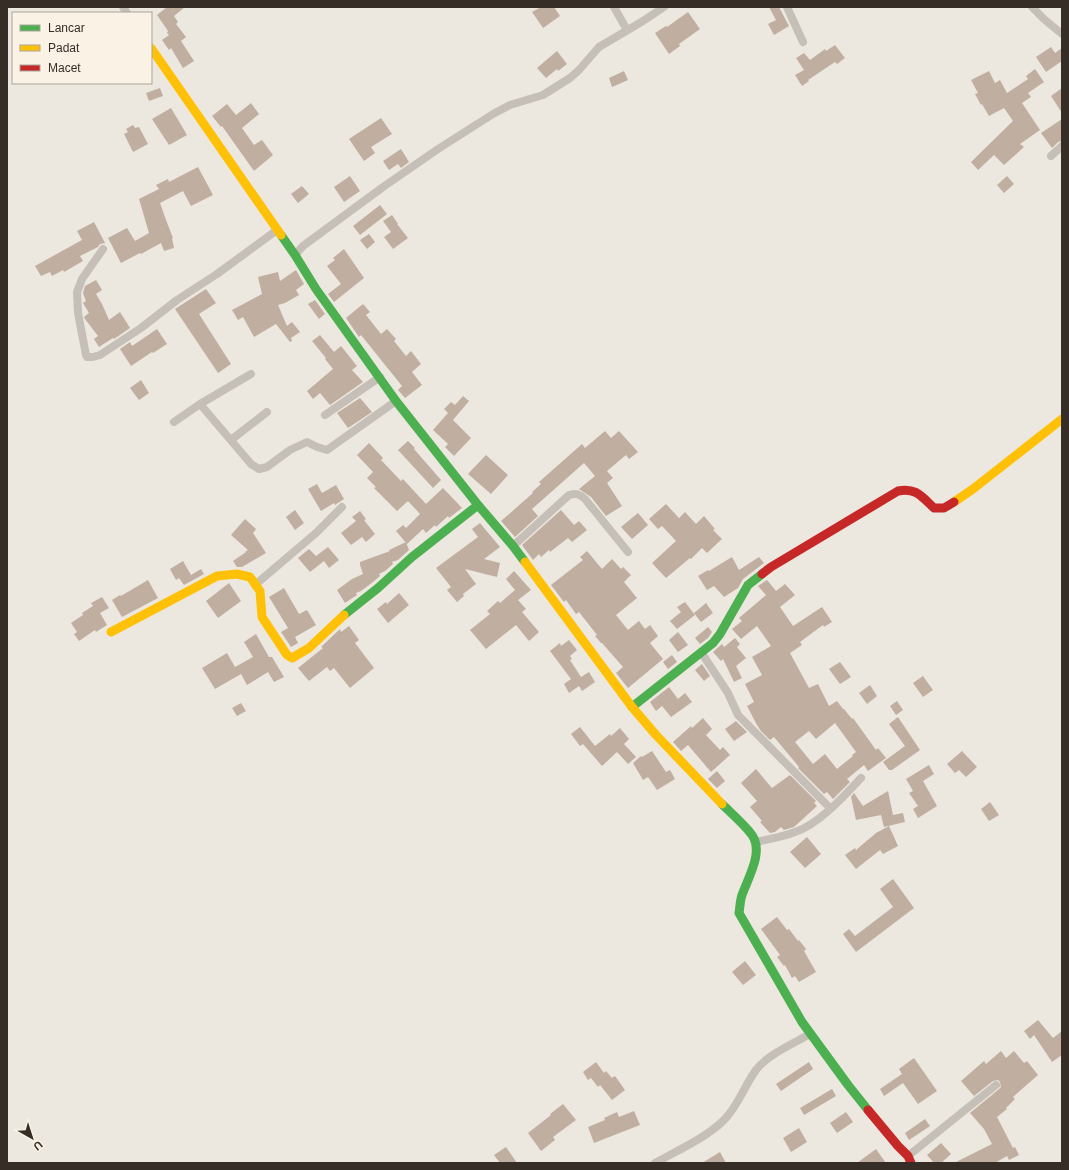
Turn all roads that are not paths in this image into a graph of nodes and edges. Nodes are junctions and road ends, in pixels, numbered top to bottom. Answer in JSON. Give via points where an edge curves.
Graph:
{"nodes":[{"id":1,"x":614,"y":7,"type":"edge"},
{"id":2,"x":664,"y":7,"type":"edge"},
{"id":3,"x":787,"y":7,"type":"edge"},
{"id":4,"x":1032,"y":7,"type":"edge"},
{"id":5,"x":627,"y":30,"type":"junction"},
{"id":6,"x":1062,"y":34,"type":"edge"},
{"id":7,"x":803,"y":42,"type":"dead end"},
{"id":8,"x":152,"y":49,"type":"edge"},
{"id":9,"x":1062,"y":146,"type":"edge"},
{"id":10,"x":1051,"y":156,"type":"dead end"},
{"id":11,"x":277,"y":230,"type":"junction"},
{"id":12,"x":103,"y":249,"type":"dead end"},
{"id":13,"x":295,"y":255,"type":"junction"},
{"id":14,"x":251,"y":374,"type":"dead end"},
{"id":15,"x":380,"y":377,"type":"junction"},
{"id":16,"x":396,"y":401,"type":"junction"},
{"id":17,"x":200,"y":404,"type":"junction"},
{"id":18,"x":267,"y":412,"type":"dead end"},
{"id":19,"x":325,"y":415,"type":"dead end"},
{"id":20,"x":1062,"y":419,"type":"edge"},
{"id":21,"x":174,"y":422,"type":"dead end"},
{"id":22,"x":231,"y":440,"type":"junction"},
{"id":23,"x":478,"y":505,"type":"junction"},
{"id":24,"x":342,"y":507,"type":"dead end"},
{"id":25,"x":513,"y":546,"type":"junction"},
{"id":26,"x":628,"y":552,"type":"dead end"},
{"id":27,"x":255,"y":585,"type":"junction"},
{"id":28,"x":111,"y":632,"type":"dead end"},
{"id":29,"x":701,"y":652,"type":"junction"},
{"id":30,"x":632,"y":707,"type":"junction"},
{"id":31,"x":861,"y":778,"type":"dead end"},
{"id":32,"x":830,"y":808,"type":"junction"},
{"id":33,"x":756,"y":842,"type":"junction"},
{"id":34,"x":810,"y":1034,"type":"junction"},
{"id":35,"x":996,"y":1085,"type":"dead end"},
{"id":36,"x":910,"y":1160,"type":"edge"},
{"id":37,"x":655,"y":1163,"type":"edge"}],
"edges":[{"from":1,"to":5,"type":"street"},
{"from":2,"to":5,"type":"street"},
{"from":3,"to":7,"type":"street"},
{"from":4,"to":6,"type":"street"},
{"from":5,"to":13,"type":"street","via":[[599,47],[579,70],[543,95],[510,105],[438,149],[303,246]]},
{"from":8,"to":11,"type":"street"},
{"from":9,"to":10,"type":"street"},
{"from":11,"to":12,"type":"street","via":[[141,328],[106,351],[89,357],[83,346],[77,292]]},
{"from":11,"to":13,"type":"street"},
{"from":13,"to":15,"type":"street"},
{"from":14,"to":17,"type":"street"},
{"from":15,"to":16,"type":"street"},
{"from":15,"to":19,"type":"street"},
{"from":16,"to":22,"type":"street","via":[[327,450],[307,442],[259,469],[251,464]]},
{"from":16,"to":23,"type":"street"},
{"from":17,"to":21,"type":"street"},
{"from":17,"to":22,"type":"street"},
{"from":18,"to":22,"type":"street"},
{"from":20,"to":29,"type":"street","via":[[944,508],[934,508],[913,490],[904,489],[771,567],[748,585],[720,634]]},
{"from":23,"to":25,"type":"street"},
{"from":23,"to":27,"type":"street","via":[[412,557],[309,648],[295,657],[287,655],[262,617],[260,591]]},
{"from":24,"to":27,"type":"street","via":[[316,533]]},
{"from":25,"to":26,"type":"street","via":[[575,493],[585,499]]},
{"from":25,"to":30,"type":"street"},
{"from":27,"to":28,"type":"street","via":[[250,577],[237,574],[217,576]]},
{"from":29,"to":30,"type":"street"},
{"from":29,"to":32,"type":"street","via":[[728,693],[738,715]]},
{"from":30,"to":33,"type":"street"},
{"from":31,"to":32,"type":"street"},
{"from":32,"to":33,"type":"street","via":[[802,829]]},
{"from":33,"to":34,"type":"street","via":[[757,854],[739,913]]},
{"from":34,"to":36,"type":"street"},
{"from":34,"to":37,"type":"street","via":[[766,1060],[757,1069],[723,1121],[695,1141]]},
{"from":35,"to":36,"type":"street"}]}
